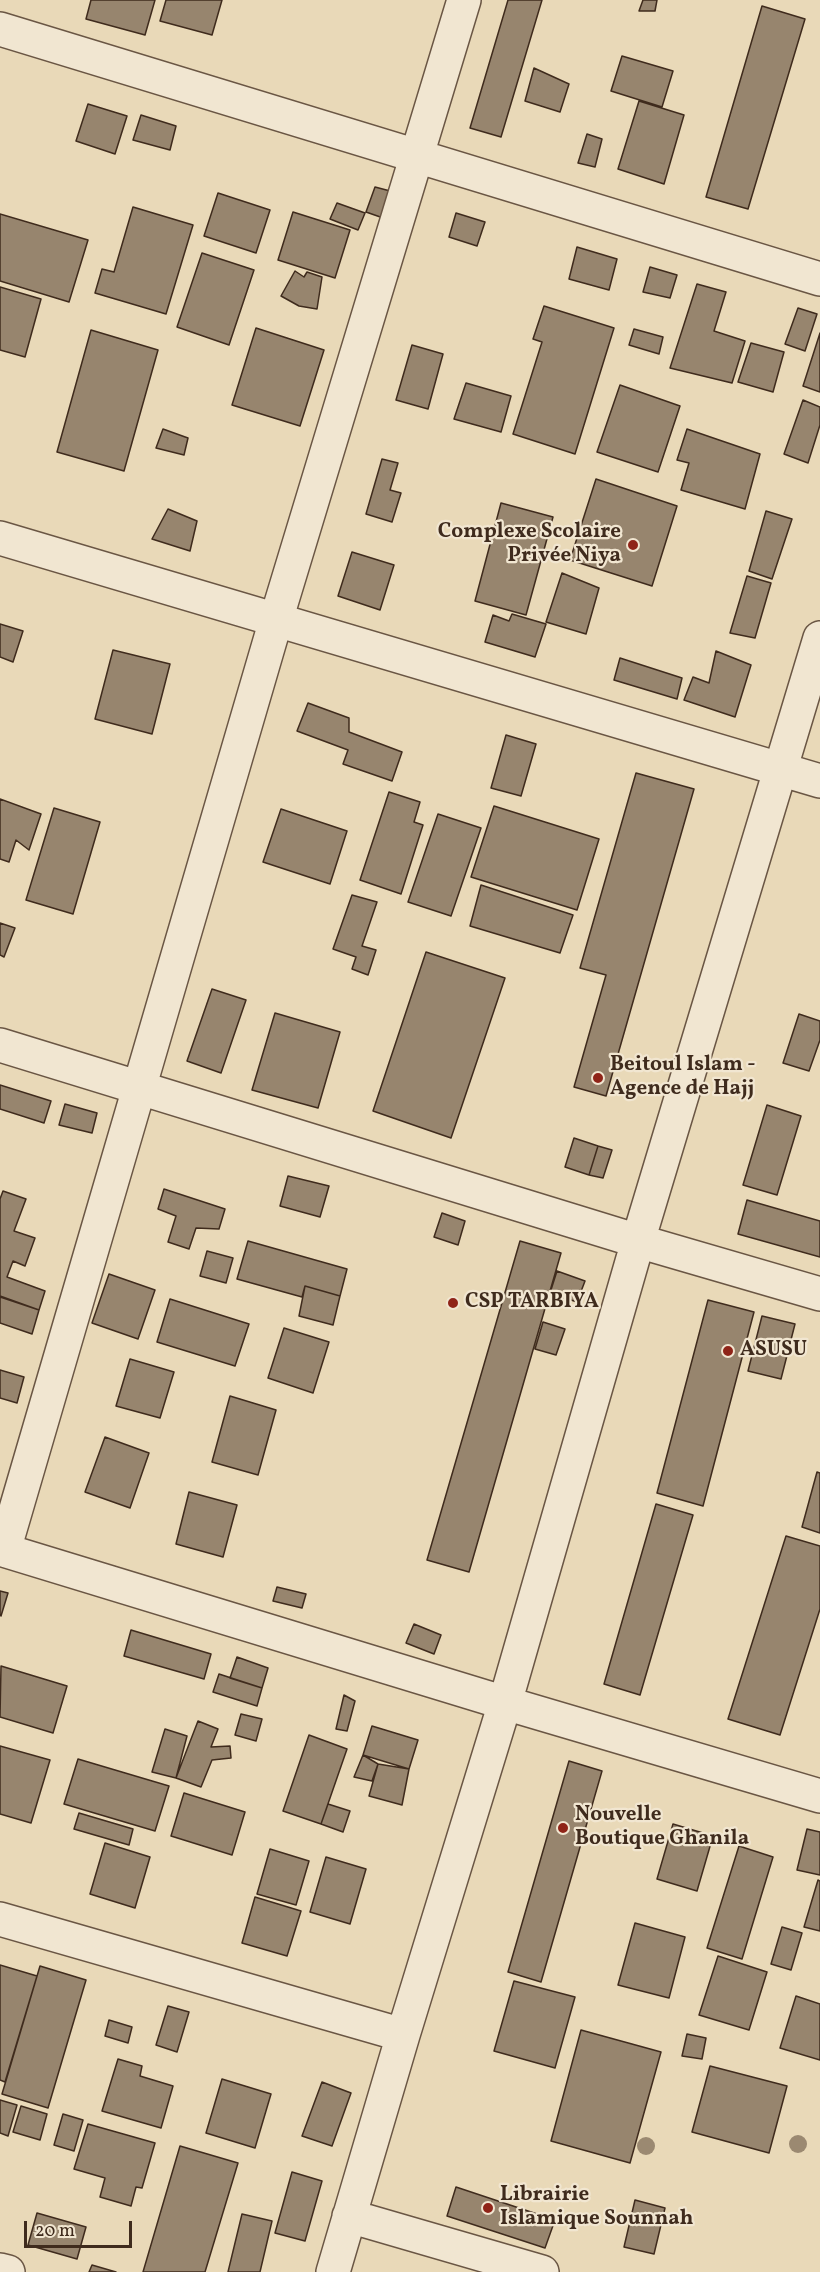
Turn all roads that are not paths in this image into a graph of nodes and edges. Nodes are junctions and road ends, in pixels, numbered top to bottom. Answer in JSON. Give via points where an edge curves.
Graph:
{"nodes":[{"id":1,"x":464,"y":0,"type":"edge"},
{"id":2,"x":0,"y":29,"type":"edge"},
{"id":3,"x":418,"y":155,"type":"junction"},
{"id":4,"x":820,"y":279,"type":"edge"},
{"id":5,"x":0,"y":538,"type":"edge"},
{"id":6,"x":276,"y":620,"type":"junction"},
{"id":7,"x":820,"y":638,"type":"edge"},
{"id":8,"x":780,"y":769,"type":"junction"},
{"id":9,"x":820,"y":781,"type":"edge"},
{"id":10,"x":0,"y":1045,"type":"edge"},
{"id":11,"x":139,"y":1086,"type":"junction"},
{"id":12,"x":639,"y":1241,"type":"junction"},
{"id":13,"x":820,"y":1294,"type":"edge"},
{"id":14,"x":2,"y":1550,"type":"edge"},
{"id":15,"x":505,"y":1703,"type":"junction"},
{"id":16,"x":820,"y":1796,"type":"edge"},
{"id":17,"x":0,"y":1919,"type":"edge"},
{"id":18,"x":403,"y":2035,"type":"junction"},
{"id":19,"x":349,"y":2216,"type":"junction"},
{"id":20,"x":0,"y":2270,"type":"edge"},
{"id":21,"x":8,"y":2272,"type":"edge"},
{"id":22,"x":333,"y":2272,"type":"edge"},
{"id":23,"x":542,"y":2272,"type":"edge"}],
"edges":[{"from":1,"to":3,"type":"street"},
{"from":2,"to":3,"type":"street"},
{"from":3,"to":4,"type":"street"},
{"from":3,"to":6,"type":"street"},
{"from":5,"to":6,"type":"street"},
{"from":6,"to":8,"type":"street"},
{"from":6,"to":11,"type":"street"},
{"from":7,"to":8,"type":"street"},
{"from":8,"to":9,"type":"street"},
{"from":8,"to":12,"type":"street"},
{"from":10,"to":11,"type":"street"},
{"from":11,"to":12,"type":"street"},
{"from":11,"to":14,"type":"street"},
{"from":12,"to":13,"type":"street"},
{"from":12,"to":15,"type":"street"},
{"from":14,"to":15,"type":"street"},
{"from":15,"to":16,"type":"street"},
{"from":15,"to":18,"type":"street"},
{"from":17,"to":18,"type":"street"},
{"from":18,"to":19,"type":"street"},
{"from":19,"to":22,"type":"street"},
{"from":19,"to":23,"type":"street"},
{"from":20,"to":21,"type":"street"}]}
